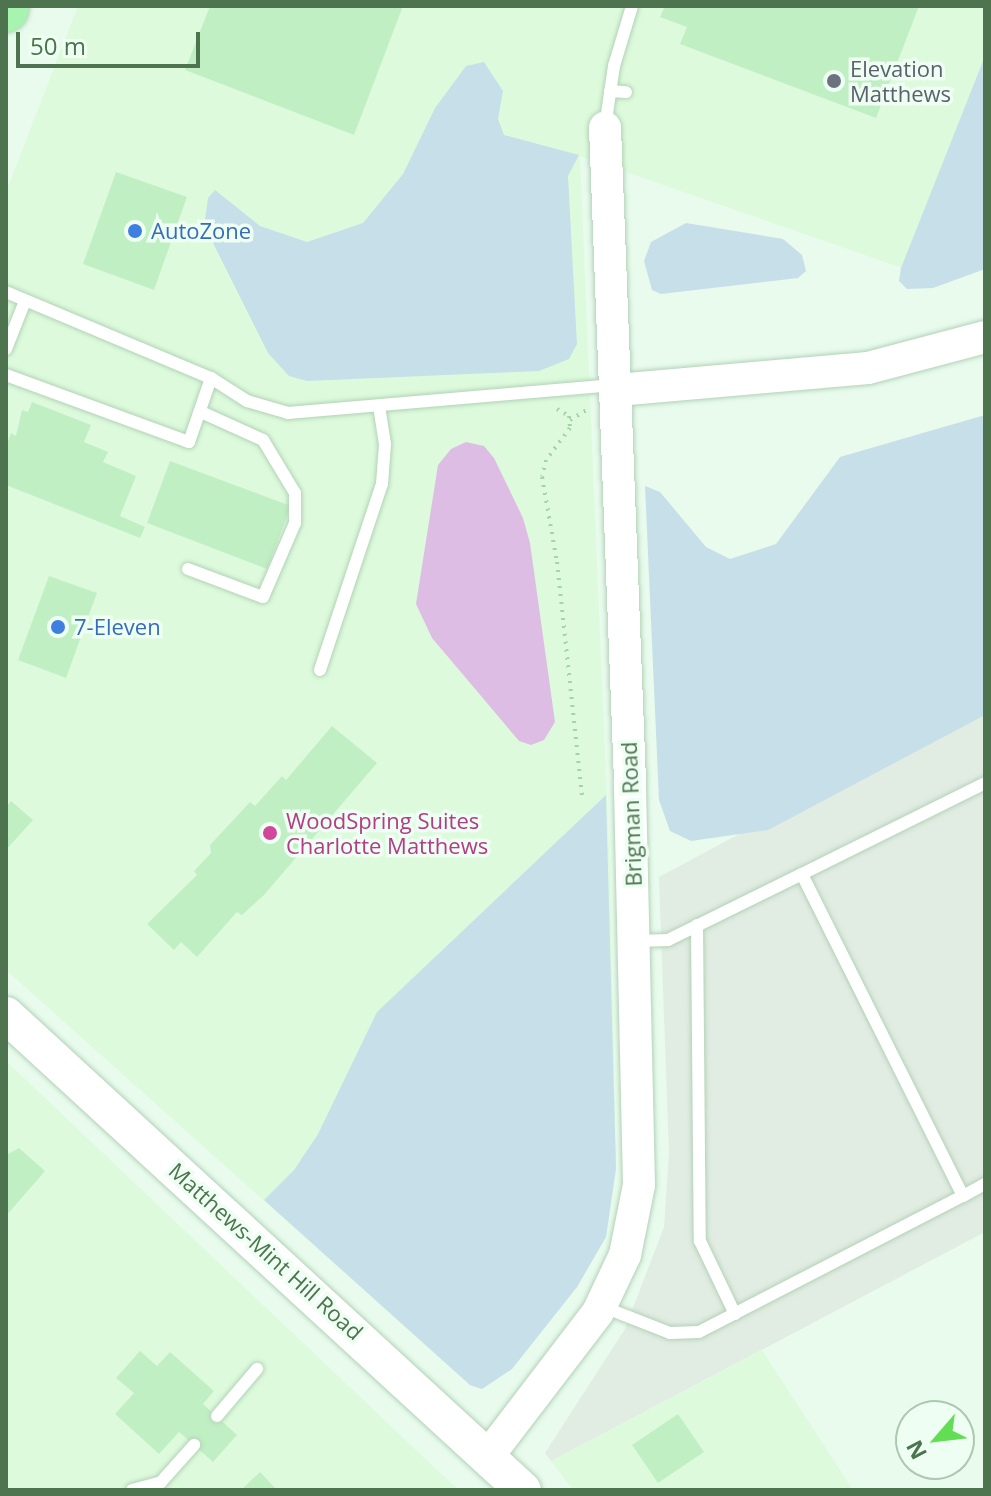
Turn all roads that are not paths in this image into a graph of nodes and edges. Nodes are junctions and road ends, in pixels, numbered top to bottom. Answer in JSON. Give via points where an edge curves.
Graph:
{"nodes":[{"id":1,"x":632,"y":6,"type":"edge"},
{"id":2,"x":610,"y":91,"type":"junction"},
{"id":3,"x":626,"y":92,"type":"dead end"},
{"id":4,"x":605,"y":127,"type":"joint"},
{"id":5,"x":6,"y":292,"type":"edge"},
{"id":6,"x":25,"y":301,"type":"junction"},
{"id":7,"x":985,"y":337,"type":"edge"},
{"id":8,"x":6,"y":349,"type":"edge"},
{"id":9,"x":6,"y":375,"type":"edge"},
{"id":10,"x":211,"y":378,"type":"junction"},
{"id":11,"x":617,"y":387,"type":"junction"},
{"id":12,"x":379,"y":405,"type":"junction"},
{"id":13,"x":201,"y":412,"type":"junction"},
{"id":14,"x":188,"y":569,"type":"dead end"},
{"id":15,"x":320,"y":670,"type":"dead end"},
{"id":16,"x":985,"y":783,"type":"edge"},
{"id":17,"x":802,"y":874,"type":"junction"},
{"id":18,"x":697,"y":925,"type":"junction"},
{"id":19,"x":635,"y":941,"type":"junction"},
{"id":20,"x":6,"y":1015,"type":"edge"},
{"id":21,"x":985,"y":1184,"type":"edge"},
{"id":22,"x":963,"y":1196,"type":"junction"},
{"id":23,"x":601,"y":1306,"type":"junction"},
{"id":24,"x":735,"y":1314,"type":"junction"},
{"id":25,"x":257,"y":1369,"type":"dead end"},
{"id":26,"x":217,"y":1416,"type":"dead end"},
{"id":27,"x":194,"y":1445,"type":"dead end"},
{"id":28,"x":488,"y":1456,"type":"junction"},
{"id":29,"x":132,"y":1490,"type":"edge"},
{"id":30,"x":523,"y":1490,"type":"edge"}],
"edges":[{"from":1,"to":2,"type":"lane"},
{"from":2,"to":3,"type":"lane"},
{"from":2,"to":4,"type":"lane"},
{"from":4,"to":11,"type":"street","name":"Brigman Road"},
{"from":5,"to":6,"type":"lane"},
{"from":6,"to":8,"type":"lane"},
{"from":6,"to":10,"type":"lane"},
{"from":7,"to":11,"type":"street","via":[[868,368]]},
{"from":9,"to":13,"type":"lane","via":[[189,442]]},
{"from":10,"to":12,"type":"lane","via":[[247,401],[288,413]]},
{"from":10,"to":13,"type":"lane"},
{"from":11,"to":12,"type":"lane"},
{"from":11,"to":19,"type":"street","name":"Brigman Road"},
{"from":12,"to":15,"type":"lane","via":[[386,453],[382,484]]},
{"from":13,"to":14,"type":"lane","via":[[263,440],[295,493],[295,523],[263,597]]},
{"from":16,"to":17,"type":"lane"},
{"from":17,"to":18,"type":"lane"},
{"from":17,"to":22,"type":"lane"},
{"from":18,"to":19,"type":"lane","via":[[668,940]]},
{"from":18,"to":24,"type":"lane","via":[[700,1241]]},
{"from":19,"to":23,"type":"street","name":"Brigman Road","via":[[639,1185],[625,1255]]},
{"from":20,"to":28,"type":"main road","name":"Matthews-Mint Hill Road"},
{"from":21,"to":22,"type":"lane"},
{"from":22,"to":24,"type":"lane"},
{"from":23,"to":24,"type":"lane","via":[[670,1333],[699,1332]]},
{"from":23,"to":28,"type":"street","name":"Brigman Road"},
{"from":25,"to":26,"type":"lane"},
{"from":27,"to":29,"type":"lane","via":[[161,1482]]},
{"from":28,"to":30,"type":"main road","name":"Matthews-Mint Hill Road"}]}
